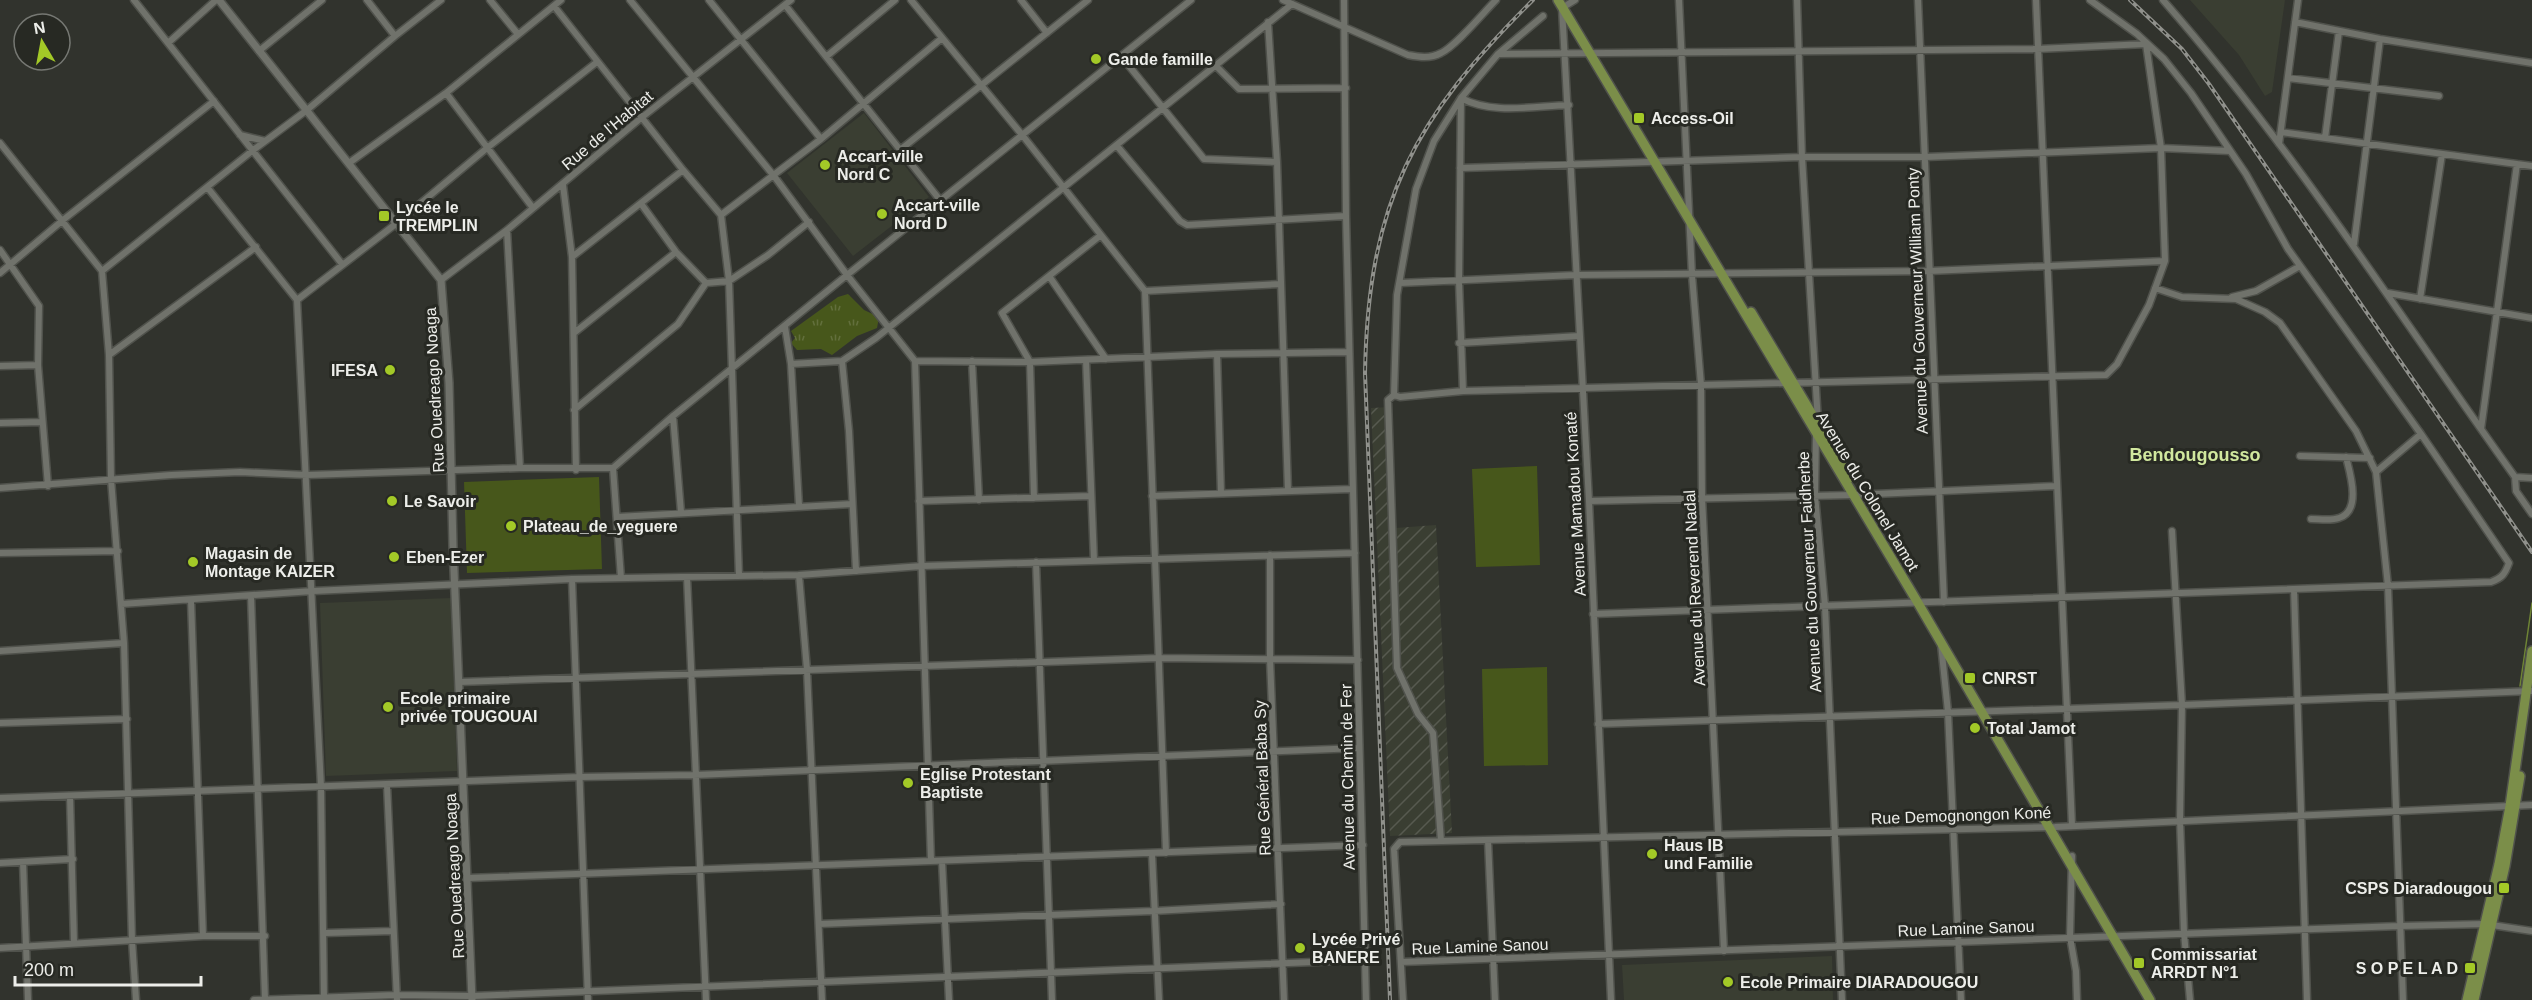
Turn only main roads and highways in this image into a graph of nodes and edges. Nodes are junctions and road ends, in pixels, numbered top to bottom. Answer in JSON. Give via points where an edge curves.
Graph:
{"nodes":[{"id":1,"x":1565,"y":2,"type":"edge"},
{"id":2,"x":1659,"y":163,"type":"junction"},
{"id":3,"x":1725,"y":274,"type":"junction"},
{"id":4,"x":1921,"y":603,"type":"junction"},
{"id":5,"x":2532,"y":651,"type":"edge"},
{"id":6,"x":2530,"y":692,"type":"edge"},
{"id":7,"x":1983,"y":711,"type":"junction"},
{"id":8,"x":2052,"y":827,"type":"junction"},
{"id":9,"x":2488,"y":924,"type":"junction"},
{"id":10,"x":2116,"y":938,"type":"junction"},
{"id":11,"x":2150,"y":1000,"type":"edge"},
{"id":12,"x":2156,"y":1000,"type":"edge"},
{"id":13,"x":2467,"y":1000,"type":"edge"},
{"id":14,"x":2474,"y":1000,"type":"edge"}],
"edges":[{"from":1,"to":2,"type":"main road","name":"Avenue du Colonel Jamot"},
{"from":2,"to":3,"type":"main road","name":"Avenue du Colonel Jamot"},
{"from":2,"to":3,"type":"main road","name":"Avenue du Colonel Jamot","via":[[1691,223]]},
{"from":3,"to":4,"type":"main road","name":"Avenue du Colonel Jamot"},
{"from":4,"to":7,"type":"main road","name":"Avenue du Colonel Jamot"},
{"from":4,"to":7,"type":"main road","name":"Avenue du Colonel Jamot"},
{"from":5,"to":6,"type":"main road"},
{"from":6,"to":9,"type":"main road","via":[[2513,806]]},
{"from":7,"to":8,"type":"main road","name":"Avenue du Colonel Jamot"},
{"from":8,"to":10,"type":"main road","name":"Avenue du Colonel Jamot"},
{"from":8,"to":10,"type":"main road","name":"Avenue du Colonel Jamot"},
{"from":9,"to":13,"type":"main road"},
{"from":9,"to":14,"type":"main road"},
{"from":10,"to":11,"type":"main road","name":"Avenue du Colonel Jamot"},
{"from":10,"to":12,"type":"main road","name":"Avenue du Colonel Jamot"}]}
